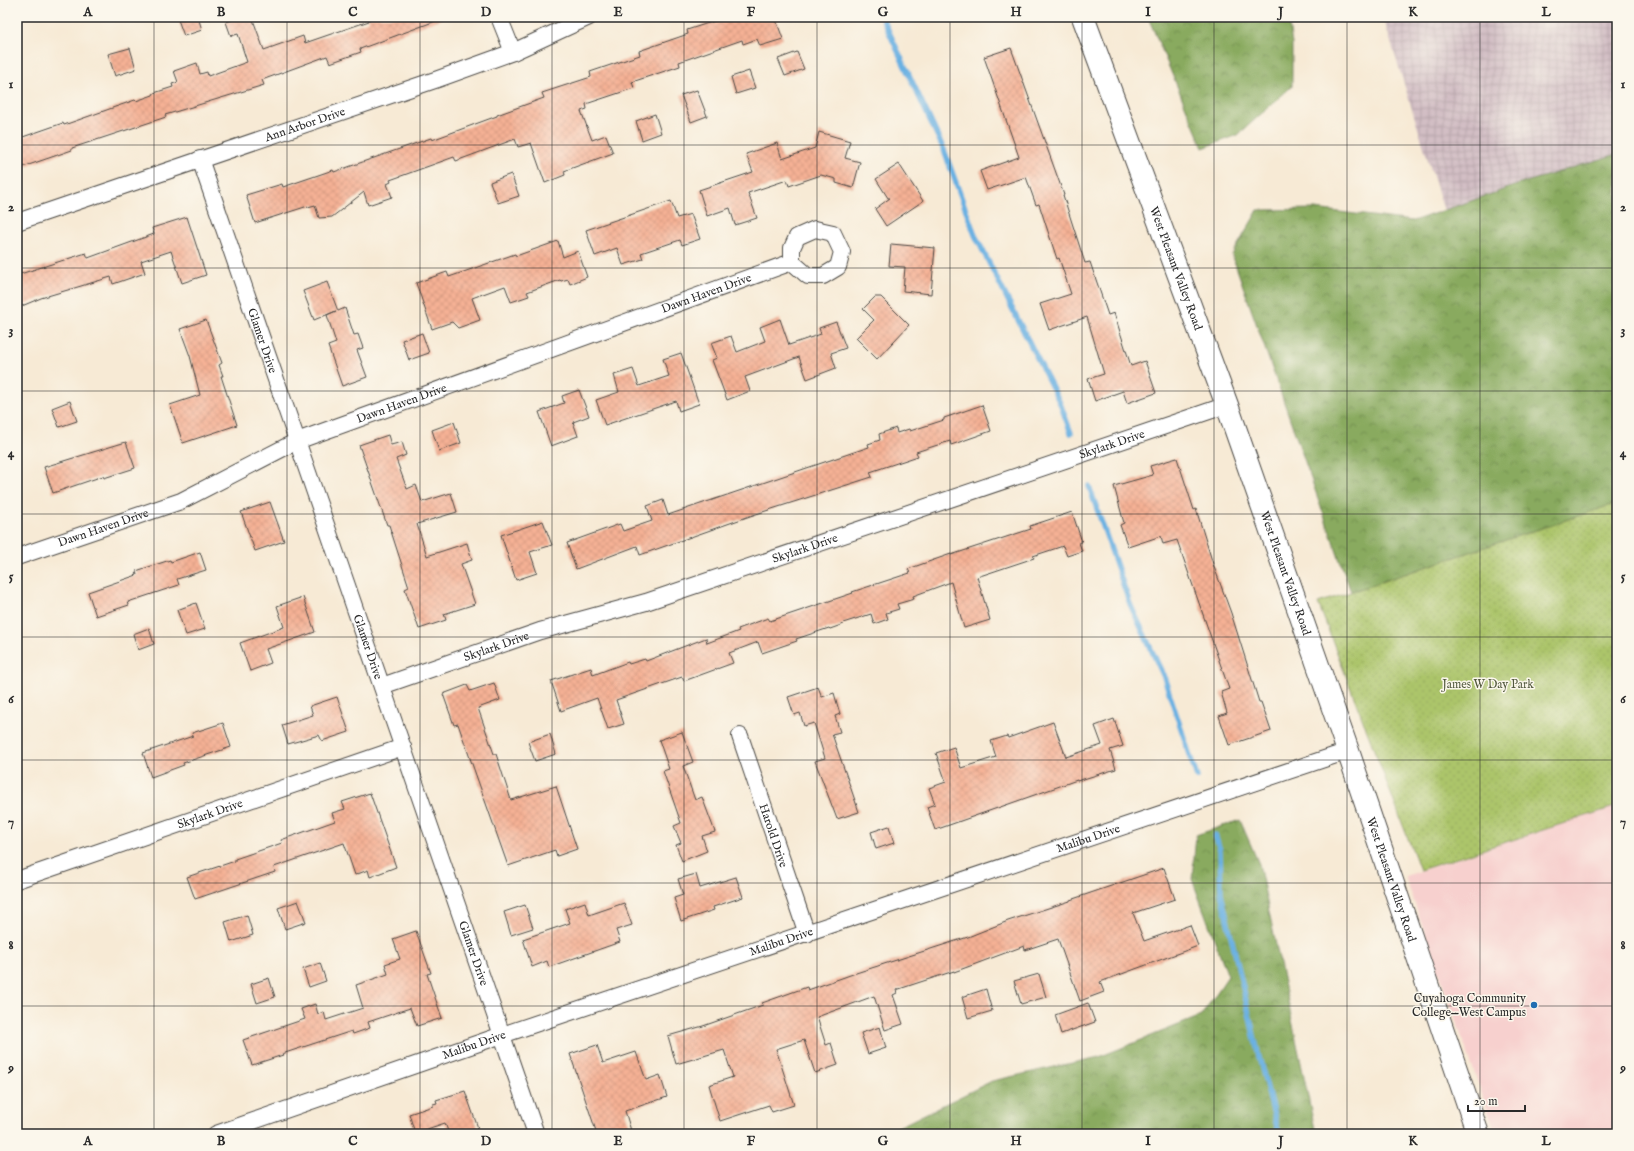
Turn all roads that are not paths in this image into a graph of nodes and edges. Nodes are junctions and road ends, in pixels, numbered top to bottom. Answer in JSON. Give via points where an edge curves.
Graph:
{"nodes":[{"id":1,"x":499,"y":17,"type":"edge"},
{"id":2,"x":589,"y":17,"type":"edge"},
{"id":3,"x":1083,"y":17,"type":"edge"},
{"id":4,"x":513,"y":52,"type":"junction"},
{"id":5,"x":200,"y":159,"type":"junction"},
{"id":6,"x":17,"y":222,"type":"edge"},
{"id":7,"x":792,"y":262,"type":"dead end"},
{"id":8,"x":1227,"y":405,"type":"junction"},
{"id":9,"x":297,"y":441,"type":"junction"},
{"id":10,"x":17,"y":557,"type":"edge"},
{"id":11,"x":382,"y":686,"type":"junction"},
{"id":12,"x":740,"y":736,"type":"dead end"},
{"id":13,"x":403,"y":747,"type":"junction"},
{"id":14,"x":1348,"y":751,"type":"junction"},
{"id":15,"x":17,"y":880,"type":"edge"},
{"id":16,"x":807,"y":934,"type":"junction"},
{"id":17,"x":502,"y":1036,"type":"junction"},
{"id":18,"x":216,"y":1134,"type":"edge"},
{"id":19,"x":536,"y":1134,"type":"edge"},
{"id":20,"x":1478,"y":1134,"type":"edge"}],
"edges":[{"from":1,"to":4,"type":"street"},
{"from":2,"to":4,"type":"street","name":"Ann Arbor Drive"},
{"from":3,"to":8,"type":"main road","name":"West Pleasant Valley Road"},
{"from":4,"to":5,"type":"street","name":"Ann Arbor Drive"},
{"from":5,"to":6,"type":"street","name":"Ann Arbor Drive"},
{"from":5,"to":9,"type":"street","name":"Glamer Drive"},
{"from":7,"to":9,"type":"street","name":"Dawn Haven Drive"},
{"from":8,"to":11,"type":"street","name":"Skylark Drive","via":[[646,602],[540,631]]},
{"from":8,"to":14,"type":"main road","name":"West Pleasant Valley Road"},
{"from":9,"to":10,"type":"street","name":"Dawn Haven Drive","via":[[181,501]]},
{"from":9,"to":11,"type":"street","name":"Glamer Drive"},
{"from":11,"to":13,"type":"street","name":"Glamer Drive"},
{"from":12,"to":16,"type":"street","name":"Harold Drive"},
{"from":13,"to":15,"type":"street","name":"Skylark Drive"},
{"from":13,"to":17,"type":"street","name":"Glamer Drive"},
{"from":14,"to":16,"type":"street","name":"Malibu Drive"},
{"from":14,"to":20,"type":"main road","name":"West Pleasant Valley Road"},
{"from":16,"to":17,"type":"street","name":"Malibu Drive"},
{"from":17,"to":18,"type":"street","name":"Malibu Drive"},
{"from":17,"to":19,"type":"street","name":"Glamer Drive"}]}
